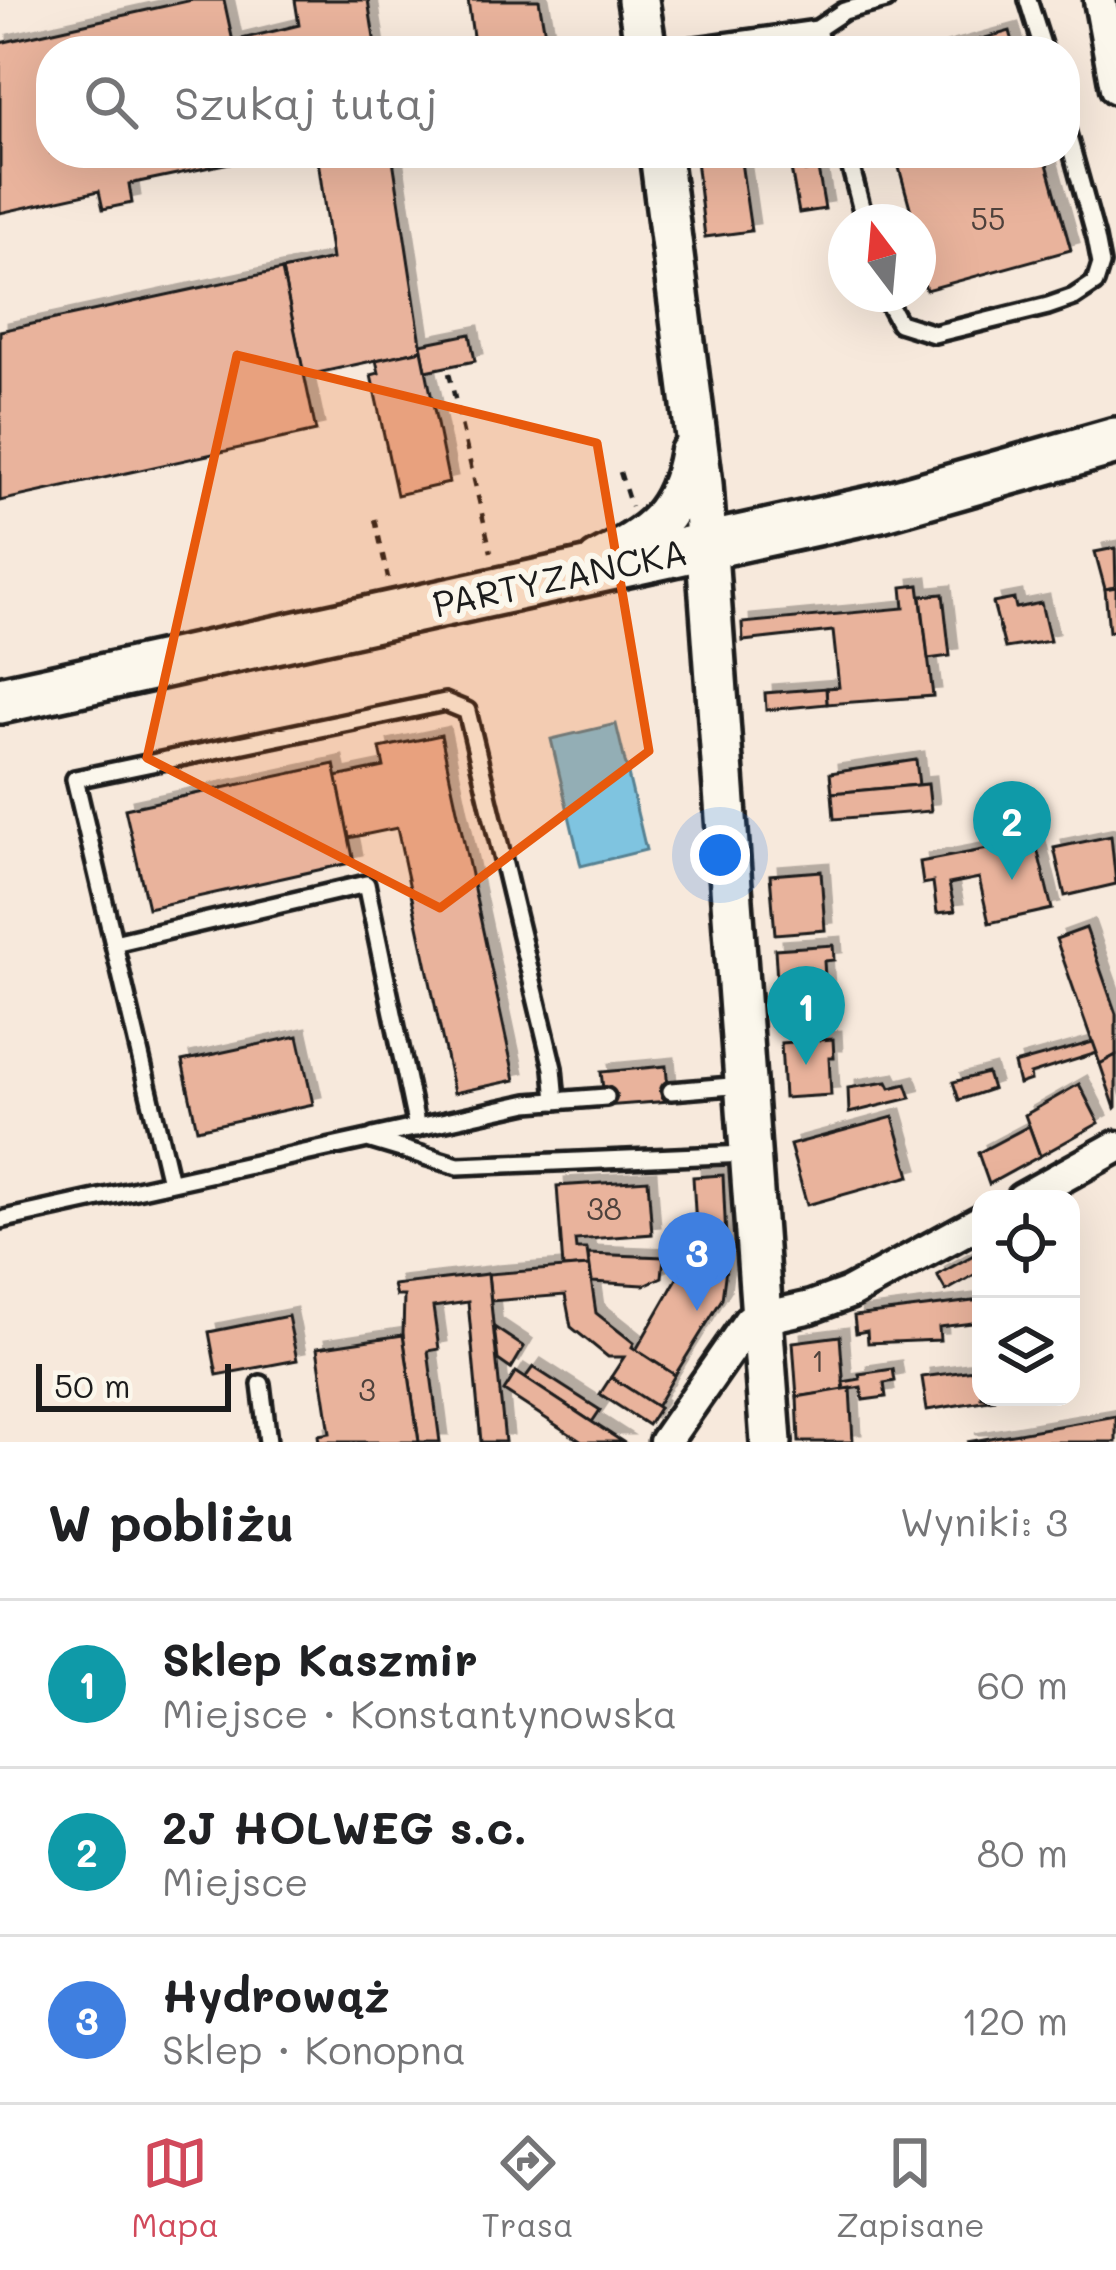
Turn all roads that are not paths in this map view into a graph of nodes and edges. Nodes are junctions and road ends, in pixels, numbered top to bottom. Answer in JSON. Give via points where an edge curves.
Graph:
{"nodes":[{"id":1,"x":638,"y":0,"type":"edge"},
{"id":2,"x":886,"y":0,"type":"edge"},
{"id":3,"x":1028,"y":0,"type":"edge"},
{"id":4,"x":1100,"y":0,"type":"edge"},
{"id":5,"x":817,"y":29,"type":"junction"},
{"id":6,"x":644,"y":36,"type":"edge"},
{"id":7,"x":767,"y":36,"type":"edge"},
{"id":8,"x":819,"y":36,"type":"edge"},
{"id":9,"x":1039,"y":36,"type":"edge"},
{"id":10,"x":1116,"y":88,"type":"edge"},
{"id":11,"x":662,"y":168,"type":"edge"},
{"id":12,"x":852,"y":168,"type":"edge"},
{"id":13,"x":1077,"y":168,"type":"edge"},
{"id":14,"x":861,"y":204,"type":"edge"},
{"id":15,"x":893,"y":312,"type":"edge"},
{"id":16,"x":693,"y":400,"type":"junction"},
{"id":17,"x":1116,"y":441,"type":"edge"},
{"id":18,"x":707,"y":546,"type":"junction"},
{"id":19,"x":565,"y":577,"type":"junction"},
{"id":20,"x":0,"y":700,"type":"edge"},
{"id":21,"x":114,"y":943,"type":"junction"},
{"id":22,"x":746,"y":1085,"type":"junction"},
{"id":23,"x":671,"y":1091,"type":"dead end"},
{"id":24,"x":606,"y":1096,"type":"dead end"},
{"id":25,"x":556,"y":1101,"type":"junction"},
{"id":26,"x":417,"y":1127,"type":"junction"},
{"id":27,"x":368,"y":1138,"type":"junction"},
{"id":28,"x":1116,"y":1147,"type":"edge"},
{"id":29,"x":750,"y":1154,"type":"junction"},
{"id":30,"x":170,"y":1183,"type":"junction"},
{"id":31,"x":1038,"y":1190,"type":"edge"},
{"id":32,"x":0,"y":1220,"type":"edge"},
{"id":33,"x":972,"y":1226,"type":"edge"},
{"id":34,"x":762,"y":1317,"type":"junction"},
{"id":35,"x":262,"y":1384,"type":"dead end"},
{"id":36,"x":268,"y":1442,"type":"edge"},
{"id":37,"x":665,"y":1442,"type":"edge"},
{"id":38,"x":771,"y":1442,"type":"edge"}],
"edges":[{"from":1,"to":6,"type":"street"},
{"from":2,"to":5,"type":"lane","via":[[844,10]]},
{"from":3,"to":9,"type":"lane"},
{"from":4,"to":10,"type":"street"},
{"from":5,"to":7,"type":"lane"},
{"from":5,"to":8,"type":"lane"},
{"from":11,"to":16,"type":"street"},
{"from":12,"to":14,"type":"lane"},
{"from":13,"to":15,"type":"lane","via":[[1101,264],[1094,283],[1048,307],[934,334],[899,323]]},
{"from":16,"to":18,"type":"street"},
{"from":16,"to":19,"type":"street","via":[[688,460],[670,511],[640,539]]},
{"from":17,"to":18,"type":"main road","name":"PARTYZANCKA","via":[[880,508]]},
{"from":18,"to":19,"type":"main road","name":"PARTYZANCKA"},
{"from":18,"to":22,"type":"street"},
{"from":19,"to":20,"type":"main road","name":"PARTYZANCKA"},
{"from":21,"to":25,"type":"lane","via":[[75,779],[445,702],[467,711]]},
{"from":21,"to":26,"type":"lane","via":[[366,884]]},
{"from":21,"to":30,"type":"lane"},
{"from":22,"to":23,"type":"lane"},
{"from":22,"to":29,"type":"street"},
{"from":24,"to":25,"type":"lane"},
{"from":25,"to":26,"type":"lane"},
{"from":26,"to":27,"type":"lane"},
{"from":27,"to":29,"type":"lane","via":[[458,1166]]},
{"from":27,"to":30,"type":"lane"},
{"from":28,"to":31,"type":"street"},
{"from":29,"to":34,"type":"street"},
{"from":30,"to":32,"type":"lane"},
{"from":33,"to":34,"type":"street","via":[[849,1293]]},
{"from":34,"to":37,"type":"street","via":[[740,1329]]},
{"from":34,"to":38,"type":"street"},
{"from":35,"to":36,"type":"lane"}]}
